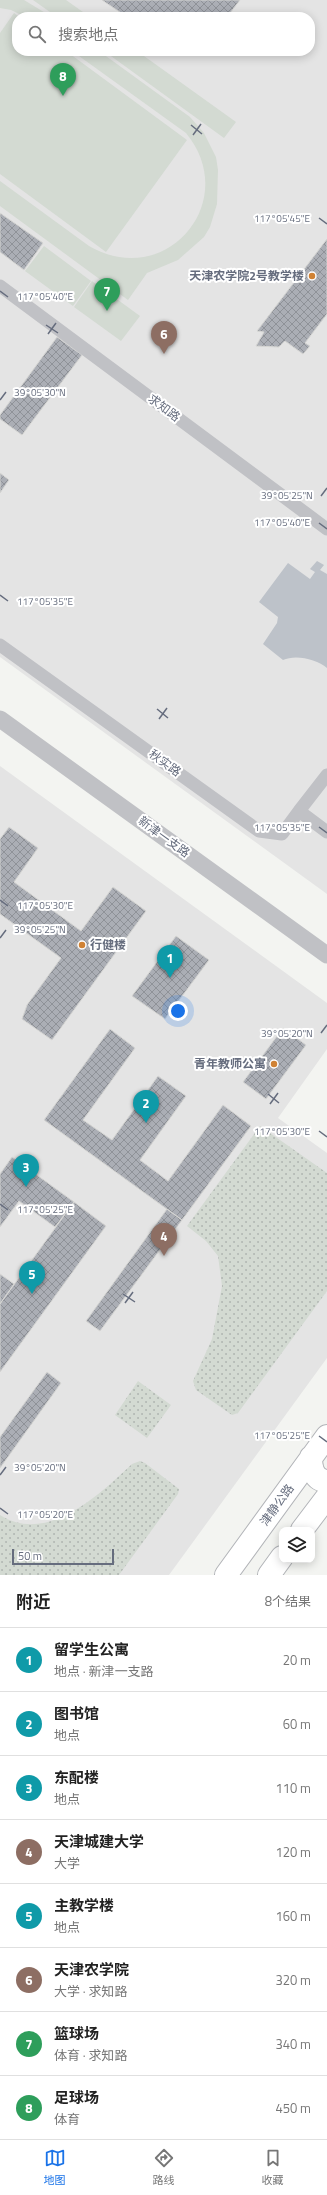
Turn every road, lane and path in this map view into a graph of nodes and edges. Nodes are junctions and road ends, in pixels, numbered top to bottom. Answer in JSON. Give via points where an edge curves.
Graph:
{"nodes":[{"id":1,"x":0,"y":286,"type":"edge"},
{"id":2,"x":327,"y":529,"type":"edge"},
{"id":3,"x":0,"y":645,"type":"edge"},
{"id":4,"x":0,"y":719,"type":"edge"},
{"id":5,"x":327,"y":775,"type":"edge"},
{"id":6,"x":299,"y":811,"type":"junction"},
{"id":7,"x":327,"y":832,"type":"edge"},
{"id":8,"x":327,"y":954,"type":"edge"},
{"id":9,"x":327,"y":1436,"type":"edge"},
{"id":10,"x":311,"y":1457,"type":"junction"},
{"id":11,"x":327,"y":1481,"type":"edge"},
{"id":12,"x":327,"y":1496,"type":"edge"},
{"id":13,"x":304,"y":1527,"type":"edge"},
{"id":14,"x":279,"y":1562,"type":"edge"},
{"id":15,"x":226,"y":1575,"type":"edge"},
{"id":16,"x":270,"y":1575,"type":"edge"}],
"edges":[{"from":1,"to":2,"type":"street","name":"求知路"},
{"from":3,"to":6,"type":"street","name":"秋实路","via":[[259,831],[282,834]]},
{"from":4,"to":8,"type":"street","name":"新津一支路"},
{"from":5,"to":6,"type":"street"},
{"from":6,"to":7,"type":"street"},
{"from":9,"to":10,"type":"highway","name":"津静公路"},
{"from":10,"to":11,"type":"highway","via":[[314,1473],[320,1480]]},
{"from":10,"to":15,"type":"highway","name":"津静公路"},
{"from":12,"to":13,"type":"highway"},
{"from":14,"to":16,"type":"highway"}]}
